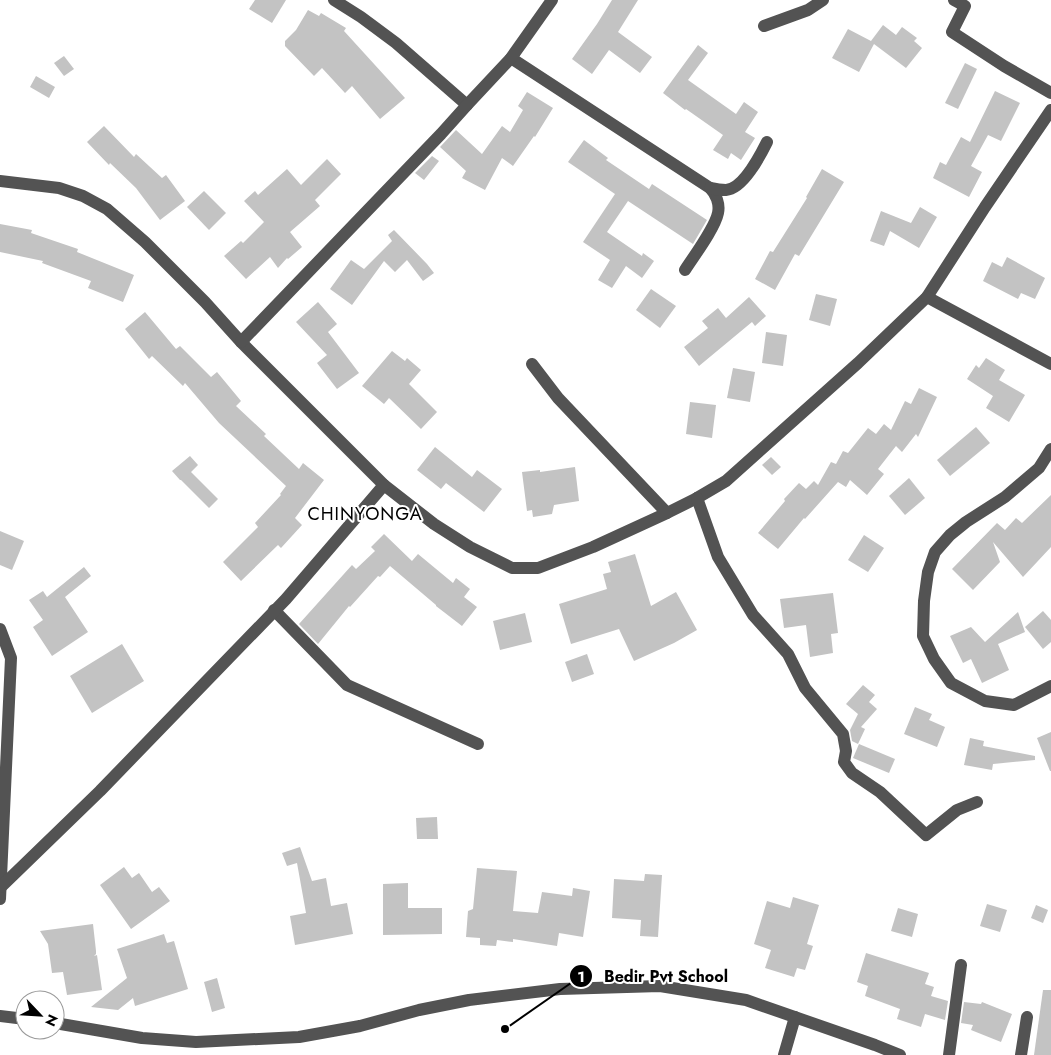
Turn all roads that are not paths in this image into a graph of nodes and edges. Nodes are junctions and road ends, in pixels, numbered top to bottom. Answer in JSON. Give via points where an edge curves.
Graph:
{"nodes":[{"id":1,"x":334,"y":0,"type":"edge"},
{"id":2,"x":552,"y":0,"type":"edge"},
{"id":3,"x":822,"y":0,"type":"edge"},
{"id":4,"x":954,"y":0,"type":"edge"},
{"id":5,"x":764,"y":26,"type":"dead end"},
{"id":6,"x":511,"y":58,"type":"junction"},
{"id":7,"x":1051,"y":93,"type":"edge"},
{"id":8,"x":466,"y":105,"type":"junction"},
{"id":9,"x":1051,"y":110,"type":"edge"},
{"id":10,"x":767,"y":142,"type":"dead end"},
{"id":11,"x":0,"y":181,"type":"edge"},
{"id":12,"x":710,"y":188,"type":"junction"},
{"id":13,"x":685,"y":270,"type":"dead end"},
{"id":14,"x":927,"y":297,"type":"junction"},
{"id":15,"x":241,"y":342,"type":"junction"},
{"id":16,"x":532,"y":364,"type":"dead end"},
{"id":17,"x":1051,"y":364,"type":"edge"},
{"id":18,"x":1051,"y":449,"type":"edge"},
{"id":19,"x":384,"y":485,"type":"junction"},
{"id":20,"x":697,"y":498,"type":"junction"},
{"id":21,"x":667,"y":513,"type":"junction"},
{"id":22,"x":274,"y":610,"type":"junction"},
{"id":23,"x":0,"y":629,"type":"edge"},
{"id":24,"x":1051,"y":686,"type":"edge"},
{"id":25,"x":478,"y":744,"type":"dead end"},
{"id":26,"x":977,"y":802,"type":"dead end"},
{"id":27,"x":0,"y":893,"type":"edge"},
{"id":28,"x":961,"y":965,"type":"dead end"},
{"id":29,"x":0,"y":1016,"type":"edge"},
{"id":30,"x":795,"y":1017,"type":"junction"},
{"id":31,"x":1027,"y":1017,"type":"dead end"},
{"id":32,"x":15,"y":1018,"type":"edge"},
{"id":33,"x":65,"y":1025,"type":"edge"},
{"id":34,"x":784,"y":1055,"type":"edge"},
{"id":35,"x":900,"y":1055,"type":"edge"},
{"id":36,"x":949,"y":1055,"type":"edge"},
{"id":37,"x":1021,"y":1055,"type":"edge"}],
"edges":[{"from":1,"to":8,"type":"street","via":[[396,43]]},
{"from":2,"to":6,"type":"street"},
{"from":3,"to":5,"type":"street","via":[[808,10]]},
{"from":4,"to":7,"type":"street","via":[[966,6],[952,32]]},
{"from":6,"to":8,"type":"street"},
{"from":6,"to":12,"type":"street"},
{"from":8,"to":15,"type":"street"},
{"from":9,"to":14,"type":"street"},
{"from":10,"to":12,"type":"street","via":[[752,168],[737,185],[727,190]]},
{"from":11,"to":15,"type":"street","via":[[59,188],[107,209],[158,255]]},
{"from":12,"to":13,"type":"street","via":[[717,199],[718,212]]},
{"from":14,"to":17,"type":"street"},
{"from":14,"to":20,"type":"street","via":[[726,480]]},
{"from":15,"to":19,"type":"street"},
{"from":16,"to":21,"type":"street","via":[[558,398]]},
{"from":18,"to":24,"type":"street","via":[[1038,468],[1005,497],[950,535],[935,552],[928,572],[923,636],[951,683],[985,700],[1014,705]]},
{"from":19,"to":21,"type":"street","via":[[434,524],[512,568],[538,568]]},
{"from":19,"to":22,"type":"street"},
{"from":20,"to":21,"type":"street"},
{"from":20,"to":26,"type":"street","via":[[718,557],[753,615],[788,654],[805,688],[842,734],[846,751],[844,762],[852,773],[880,792],[926,835],[957,810]]},
{"from":22,"to":25,"type":"street","via":[[347,685]]},
{"from":22,"to":27,"type":"street"},
{"from":23,"to":27,"type":"street","via":[[11,658]]},
{"from":28,"to":36,"type":"street"},
{"from":29,"to":32,"type":"street"},
{"from":30,"to":33,"type":"street","via":[[746,1000],[660,986],[560,989],[469,1000],[299,1037],[196,1042],[142,1038]]},
{"from":30,"to":34,"type":"street"},
{"from":30,"to":35,"type":"street"},
{"from":31,"to":37,"type":"street"}]}
